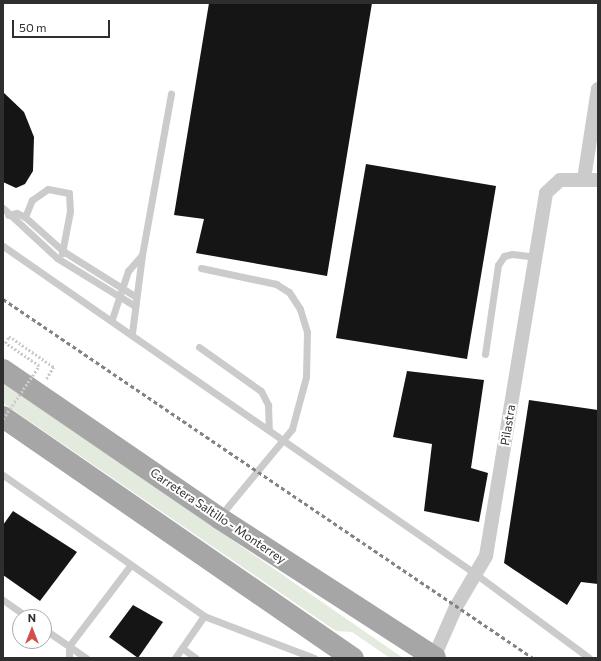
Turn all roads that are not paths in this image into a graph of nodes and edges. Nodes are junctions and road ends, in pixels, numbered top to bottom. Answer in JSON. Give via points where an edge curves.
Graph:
{"nodes":[{"id":1,"x":598,"y":89,"type":"edge"},
{"id":2,"x":171,"y":94,"type":"dead end"},
{"id":3,"x":591,"y":179,"type":"edge"},
{"id":4,"x":3,"y":208,"type":"edge"},
{"id":5,"x":8,"y":215,"type":"junction"},
{"id":6,"x":25,"y":217,"type":"junction"},
{"id":7,"x":3,"y":246,"type":"edge"},
{"id":8,"x":63,"y":250,"type":"junction"},
{"id":9,"x":142,"y":255,"type":"junction"},
{"id":10,"x":536,"y":257,"type":"junction"},
{"id":11,"x":57,"y":258,"type":"junction"},
{"id":12,"x":201,"y":268,"type":"dead end"},
{"id":13,"x":122,"y":289,"type":"junction"},
{"id":14,"x":136,"y":297,"type":"junction"},
{"id":15,"x":119,"y":298,"type":"junction"},
{"id":16,"x":135,"y":306,"type":"junction"},
{"id":17,"x":112,"y":319,"type":"junction"},
{"id":18,"x":132,"y":333,"type":"junction"},
{"id":19,"x":199,"y":346,"type":"dead end"},
{"id":20,"x":484,"y":354,"type":"dead end"},
{"id":21,"x":3,"y":370,"type":"edge"},
{"id":22,"x":3,"y":418,"type":"edge"},
{"id":23,"x":269,"y":430,"type":"junction"},
{"id":24,"x":282,"y":440,"type":"junction"},
{"id":25,"x":3,"y":475,"type":"edge"},
{"id":26,"x":219,"y":518,"type":"junction"},
{"id":27,"x":130,"y":566,"type":"junction"},
{"id":28,"x":477,"y":575,"type":"junction"},
{"id":29,"x":3,"y":600,"type":"edge"},
{"id":30,"x":16,"y":609,"type":"edge"},
{"id":31,"x":204,"y":616,"type":"junction"},
{"id":32,"x":52,"y":634,"type":"edge"},
{"id":33,"x":69,"y":646,"type":"junction"},
{"id":34,"x":182,"y":648,"type":"junction"},
{"id":35,"x":69,"y":658,"type":"edge"},
{"id":36,"x":86,"y":658,"type":"edge"},
{"id":37,"x":175,"y":658,"type":"edge"},
{"id":38,"x":196,"y":658,"type":"edge"},
{"id":39,"x":314,"y":658,"type":"edge"},
{"id":40,"x":354,"y":658,"type":"edge"},
{"id":41,"x":435,"y":658,"type":"edge"},
{"id":42,"x":589,"y":658,"type":"edge"}],
"edges":[{"from":1,"to":3,"type":"street"},
{"from":2,"to":9,"type":"lane"},
{"from":3,"to":10,"type":"street","name":"Pilastra","via":[[552,183],[546,193]]},
{"from":4,"to":5,"type":"lane"},
{"from":5,"to":6,"type":"lane","via":[[17,213]]},
{"from":5,"to":11,"type":"lane"},
{"from":6,"to":8,"type":"lane"},
{"from":6,"to":8,"type":"lane","via":[[32,200],[48,189],[69,193],[72,202]]},
{"from":7,"to":17,"type":"lane"},
{"from":8,"to":11,"type":"lane"},
{"from":8,"to":13,"type":"lane"},
{"from":9,"to":13,"type":"lane","via":[[128,271]]},
{"from":9,"to":14,"type":"lane"},
{"from":10,"to":20,"type":"lane","via":[[512,254],[504,256],[498,265]]},
{"from":10,"to":28,"type":"street","name":"Pilastra","via":[[486,556]]},
{"from":11,"to":15,"type":"lane"},
{"from":12,"to":24,"type":"lane","via":[[276,284],[289,292],[300,309],[307,332],[306,377],[292,429]]},
{"from":13,"to":14,"type":"lane"},
{"from":13,"to":15,"type":"lane"},
{"from":14,"to":16,"type":"lane"},
{"from":15,"to":16,"type":"lane"},
{"from":15,"to":17,"type":"lane"},
{"from":16,"to":18,"type":"lane"},
{"from":17,"to":18,"type":"lane"},
{"from":18,"to":23,"type":"lane"},
{"from":19,"to":23,"type":"lane","via":[[261,391],[268,405]]},
{"from":21,"to":26,"type":"main road","name":"Carretera Saltillo - Monterrey"},
{"from":22,"to":40,"type":"main road"},
{"from":23,"to":24,"type":"lane"},
{"from":24,"to":26,"type":"lane"},
{"from":24,"to":28,"type":"lane"},
{"from":25,"to":27,"type":"lane"},
{"from":26,"to":41,"type":"main road","name":"Carretera Saltillo - Monterrey"},
{"from":27,"to":31,"type":"lane"},
{"from":27,"to":33,"type":"lane"},
{"from":28,"to":41,"type":"street","name":"Pilastra","via":[[456,607]]},
{"from":28,"to":42,"type":"lane"},
{"from":29,"to":30,"type":"lane"},
{"from":31,"to":34,"type":"lane"},
{"from":31,"to":39,"type":"lane"},
{"from":32,"to":33,"type":"lane"},
{"from":33,"to":35,"type":"lane"},
{"from":33,"to":36,"type":"lane"},
{"from":34,"to":37,"type":"lane"},
{"from":34,"to":38,"type":"lane"}]}
